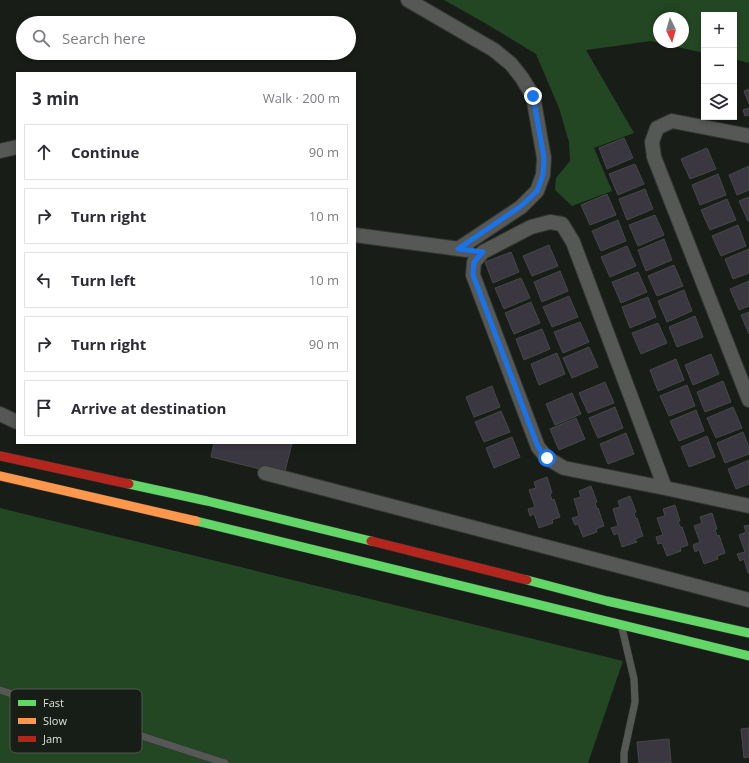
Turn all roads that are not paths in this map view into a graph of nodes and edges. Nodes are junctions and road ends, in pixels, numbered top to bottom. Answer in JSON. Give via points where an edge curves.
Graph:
{"nodes":[{"id":1,"x":408,"y":0,"type":"edge"},
{"id":2,"x":749,"y":136,"type":"edge"},
{"id":3,"x":16,"y":147,"type":"edge"},
{"id":4,"x":0,"y":151,"type":"edge"},
{"id":5,"x":356,"y":235,"type":"edge"},
{"id":6,"x":458,"y":249,"type":"junction"},
{"id":7,"x":483,"y":252,"type":"junction"},
{"id":8,"x":749,"y":400,"type":"edge"},
{"id":9,"x":0,"y":414,"type":"edge"},
{"id":10,"x":16,"y":422,"type":"edge"},
{"id":11,"x":0,"y":456,"type":"edge"},
{"id":12,"x":265,"y":473,"type":"dead end"},
{"id":13,"x":0,"y":476,"type":"edge"},
{"id":14,"x":665,"y":488,"type":"junction"},
{"id":15,"x":749,"y":506,"type":"edge"},
{"id":16,"x":749,"y":600,"type":"edge"},
{"id":17,"x":622,"y":625,"type":"junction"},
{"id":18,"x":749,"y":633,"type":"edge"},
{"id":19,"x":749,"y":656,"type":"edge"},
{"id":20,"x":0,"y":690,"type":"edge"},
{"id":21,"x":10,"y":693,"type":"edge"},
{"id":22,"x":142,"y":736,"type":"edge"},
{"id":23,"x":224,"y":763,"type":"edge"},
{"id":24,"x":624,"y":763,"type":"edge"}],
"edges":[{"from":1,"to":6,"type":"street","via":[[494,50],[511,64],[533,96],[544,158],[543,175],[537,191],[521,206]]},
{"from":2,"to":8,"type":"street","via":[[672,120],[657,128],[652,142],[654,157]]},
{"from":3,"to":4,"type":"street"},
{"from":5,"to":6,"type":"street"},
{"from":6,"to":7,"type":"street"},
{"from":7,"to":14,"type":"street","via":[[474,262],[473,275],[538,447],[547,458],[564,468]]},
{"from":7,"to":14,"type":"street","via":[[531,227],[550,222],[562,224],[573,242]]},
{"from":9,"to":10,"type":"street"},
{"from":11,"to":18,"type":"street","via":[[244,510],[607,601]]},
{"from":12,"to":16,"type":"street"},
{"from":13,"to":17,"type":"street"},
{"from":14,"to":15,"type":"street"},
{"from":17,"to":19,"type":"street"},
{"from":17,"to":24,"type":"lane","via":[[634,678],[635,702]]},
{"from":20,"to":21,"type":"lane"},
{"from":22,"to":23,"type":"lane"}]}
